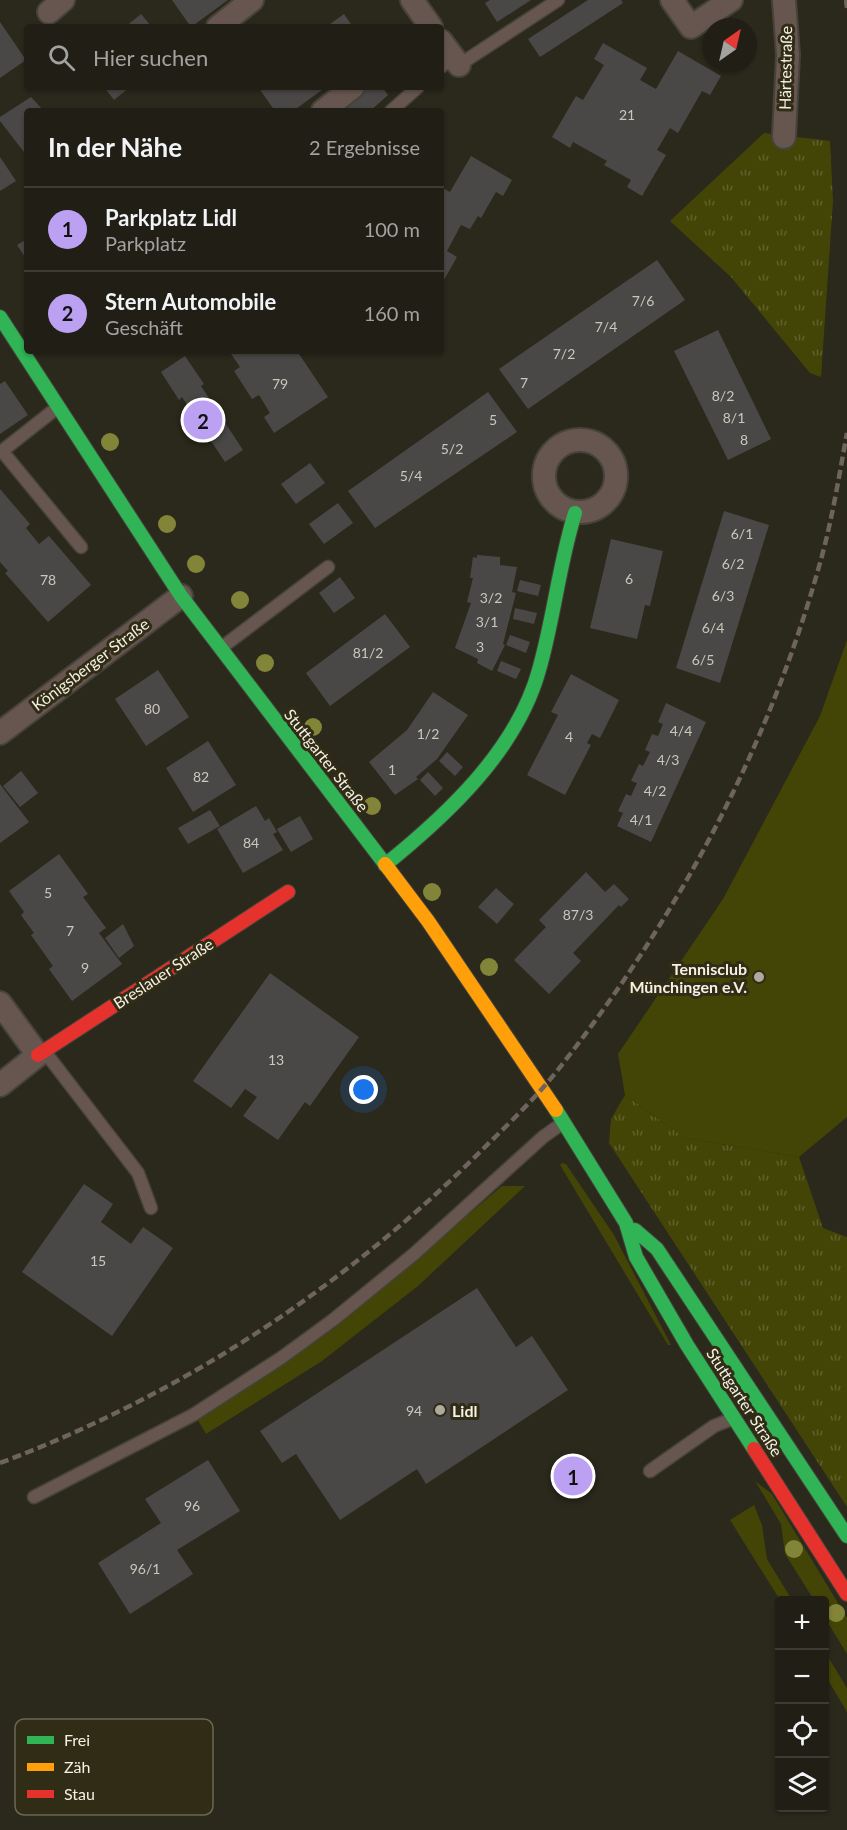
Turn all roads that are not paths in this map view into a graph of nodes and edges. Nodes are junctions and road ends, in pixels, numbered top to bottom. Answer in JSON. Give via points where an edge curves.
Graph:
{"nodes":[{"id":1,"x":252,"y":0,"type":"edge"},
{"id":2,"x":412,"y":0,"type":"edge"},
{"id":3,"x":558,"y":0,"type":"edge"},
{"id":4,"x":672,"y":0,"type":"edge"},
{"id":5,"x":731,"y":0,"type":"edge"},
{"id":6,"x":784,"y":0,"type":"edge"},
{"id":7,"x":222,"y":24,"type":"edge"},
{"id":8,"x":427,"y":24,"type":"edge"},
{"id":9,"x":444,"y":43,"type":"edge"},
{"id":10,"x":348,"y":90,"type":"edge"},
{"id":11,"x":415,"y":90,"type":"edge"},
{"id":12,"x":327,"y":108,"type":"edge"},
{"id":13,"x":394,"y":108,"type":"edge"},
{"id":14,"x":784,"y":137,"type":"dead end"},
{"id":15,"x":0,"y":317,"type":"edge"},
{"id":16,"x":24,"y":353,"type":"edge"},
{"id":17,"x":25,"y":354,"type":"edge"},
{"id":18,"x":59,"y":406,"type":"junction"},
{"id":19,"x":575,"y":513,"type":"dead end"},
{"id":20,"x":81,"y":547,"type":"dead end"},
{"id":21,"x":328,"y":567,"type":"dead end"},
{"id":22,"x":181,"y":596,"type":"junction"},
{"id":23,"x":220,"y":649,"type":"junction"},
{"id":24,"x":0,"y":733,"type":"edge"},
{"id":25,"x":385,"y":865,"type":"junction"},
{"id":26,"x":288,"y":892,"type":"dead end"},
{"id":27,"x":0,"y":1003,"type":"edge"},
{"id":28,"x":41,"y":1053,"type":"junction"},
{"id":29,"x":0,"y":1085,"type":"edge"},
{"id":30,"x":564,"y":1122,"type":"junction"},
{"id":31,"x":151,"y":1208,"type":"dead end"},
{"id":32,"x":626,"y":1223,"type":"junction"},
{"id":33,"x":761,"y":1402,"type":"junction"},
{"id":34,"x":735,"y":1417,"type":"junction"},
{"id":35,"x":650,"y":1472,"type":"dead end"},
{"id":36,"x":34,"y":1497,"type":"dead end"},
{"id":37,"x":847,"y":1536,"type":"edge"},
{"id":38,"x":847,"y":1594,"type":"edge"}],
"edges":[{"from":1,"to":7,"type":"street"},
{"from":2,"to":8,"type":"street"},
{"from":3,"to":9,"type":"lane"},
{"from":4,"to":5,"type":"street","via":[[691,27]]},
{"from":6,"to":14,"type":"street","name":"Härtestraße","via":[[788,56]]},
{"from":10,"to":12,"type":"street"},
{"from":11,"to":13,"type":"lane"},
{"from":15,"to":16,"type":"street","name":"Stuttgarter Straße"},
{"from":17,"to":18,"type":"street","name":"Stuttgarter Straße"},
{"from":18,"to":20,"type":"lane","via":[[2,451]]},
{"from":18,"to":22,"type":"street","name":"Stuttgarter Straße"},
{"from":19,"to":25,"type":"street","via":[[539,671],[516,721],[481,777],[436,825]]},
{"from":21,"to":23,"type":"lane"},
{"from":22,"to":23,"type":"street","name":"Stuttgarter Straße"},
{"from":22,"to":24,"type":"street","name":"Königsberger Straße"},
{"from":23,"to":25,"type":"street","name":"Stuttgarter Straße"},
{"from":25,"to":30,"type":"street","name":"Stuttgarter Straße","via":[[434,930]]},
{"from":26,"to":28,"type":"street","name":"Breslauer Straße"},
{"from":27,"to":28,"type":"street"},
{"from":28,"to":29,"type":"street","name":"Breslauer Straße"},
{"from":28,"to":31,"type":"lane","via":[[138,1173]]},
{"from":30,"to":32,"type":"street","name":"Stuttgarter Straße"},
{"from":30,"to":36,"type":"lane","via":[[414,1254],[280,1358],[193,1415]]},
{"from":32,"to":33,"type":"street","name":"Stuttgarter Straße","via":[[657,1249]]},
{"from":32,"to":34,"type":"street","name":"Stuttgarter Straße","via":[[636,1257]]},
{"from":33,"to":34,"type":"lane"},
{"from":33,"to":37,"type":"street","name":"Stuttgarter Straße"},
{"from":34,"to":35,"type":"lane","via":[[714,1426]]},
{"from":34,"to":38,"type":"street","name":"Stuttgarter Straße"}]}
